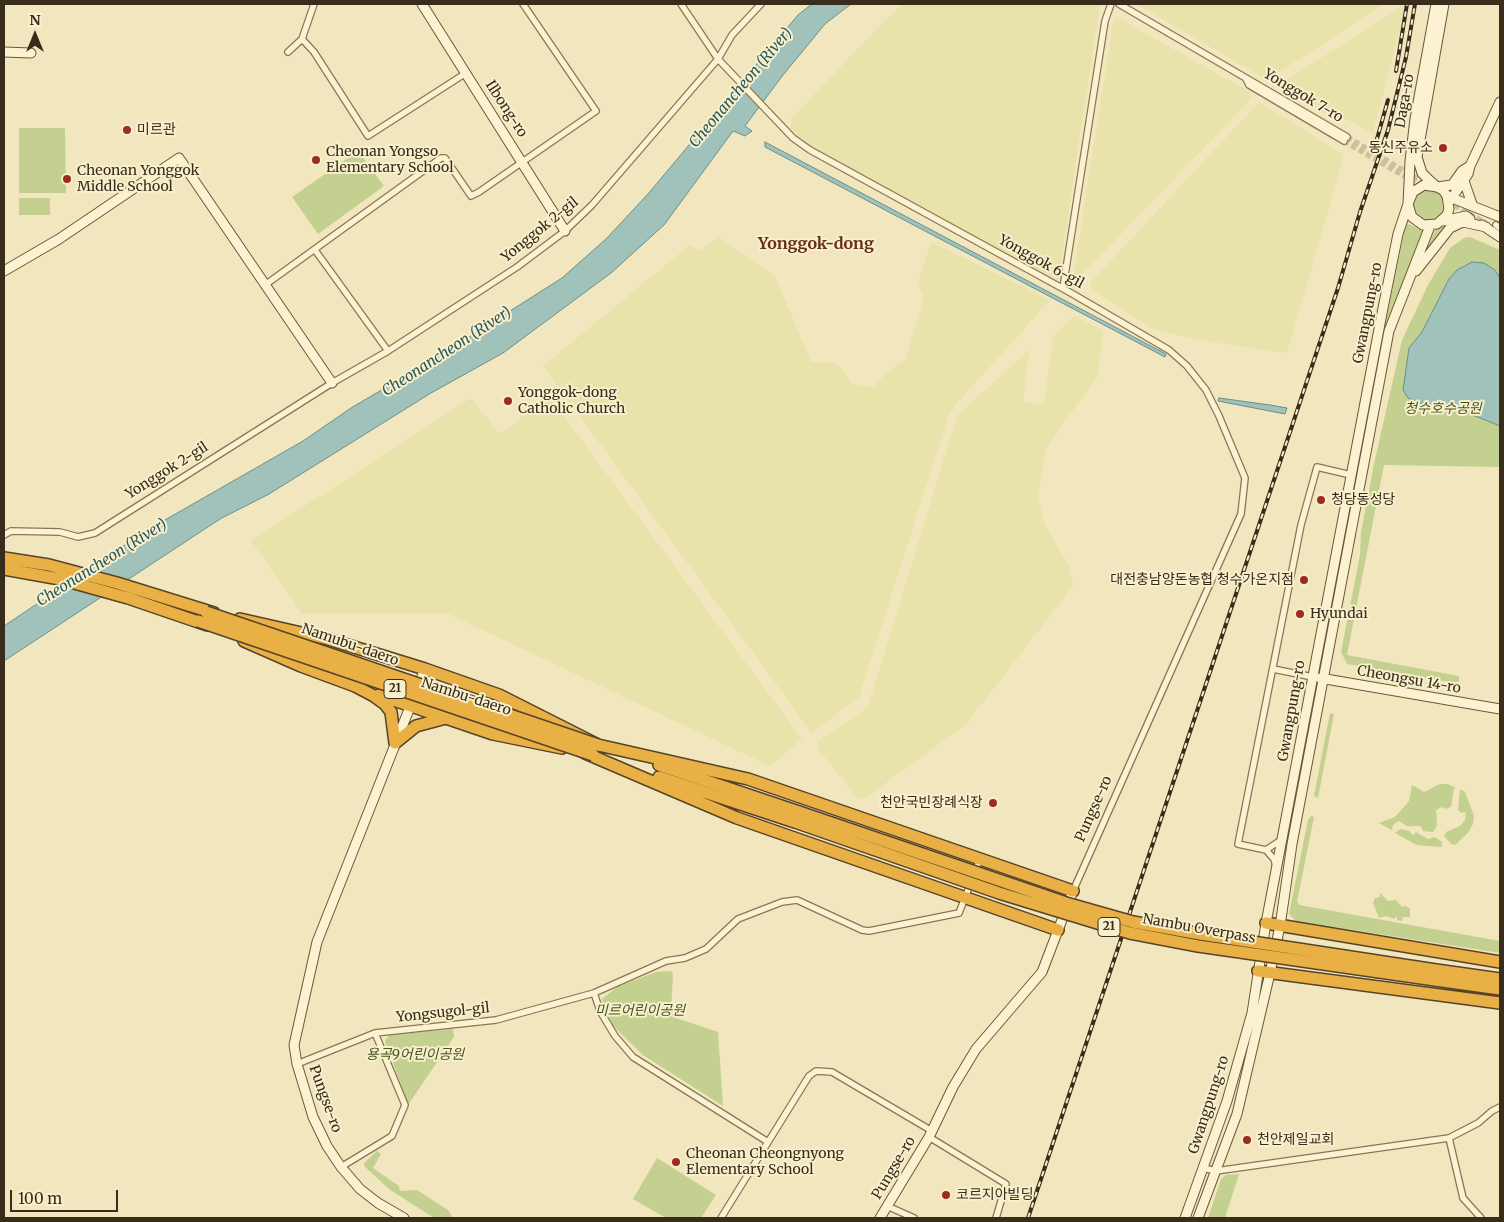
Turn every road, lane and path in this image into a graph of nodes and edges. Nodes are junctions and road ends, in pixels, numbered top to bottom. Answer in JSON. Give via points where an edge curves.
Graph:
{"nodes":[{"id":1,"x":314,"y":4,"type":"edge"},
{"id":2,"x":422,"y":4,"type":"edge"},
{"id":3,"x":523,"y":4,"type":"edge"},
{"id":4,"x":681,"y":4,"type":"edge"},
{"id":5,"x":762,"y":4,"type":"edge"},
{"id":6,"x":1111,"y":4,"type":"edge"},
{"id":7,"x":1118,"y":4,"type":"edge"},
{"id":8,"x":1436,"y":4,"type":"edge"},
{"id":9,"x":1444,"y":4,"type":"edge"},
{"id":10,"x":302,"y":39,"type":"junction"},
{"id":11,"x":4,"y":52,"type":"edge"},
{"id":12,"x":288,"y":52,"type":"dead end"},
{"id":13,"x":31,"y":53,"type":"dead end"},
{"id":14,"x":718,"y":59,"type":"junction"},
{"id":15,"x":466,"y":72,"type":"junction"},
{"id":16,"x":1500,"y":102,"type":"edge"},
{"id":17,"x":1345,"y":139,"type":"tunnel mouth"},
{"id":18,"x":522,"y":161,"type":"junction"},
{"id":19,"x":1410,"y":161,"type":"junction"},
{"id":20,"x":1470,"y":166,"type":"junction"},
{"id":21,"x":1464,"y":181,"type":"junction"},
{"id":22,"x":1438,"y":186,"type":"junction"},
{"id":23,"x":1450,"y":198,"type":"junction"},
{"id":24,"x":1408,"y":204,"type":"junction"},
{"id":25,"x":1472,"y":204,"type":"junction"},
{"id":26,"x":1443,"y":221,"type":"junction"},
{"id":27,"x":1495,"y":223,"type":"edge"},
{"id":28,"x":1430,"y":226,"type":"junction"},
{"id":29,"x":566,"y":230,"type":"junction"},
{"id":30,"x":1500,"y":232,"type":"edge"},
{"id":31,"x":1398,"y":234,"type":"junction"},
{"id":32,"x":1500,"y":237,"type":"edge"},
{"id":33,"x":316,"y":250,"type":"junction"},
{"id":34,"x":4,"y":271,"type":"edge"},
{"id":35,"x":1412,"y":278,"type":"junction"},
{"id":36,"x":265,"y":285,"type":"junction"},
{"id":37,"x":1062,"y":288,"type":"junction"},
{"id":38,"x":388,"y":351,"type":"junction"},
{"id":39,"x":332,"y":383,"type":"junction"},
{"id":40,"x":1351,"y":474,"type":"junction"},
{"id":41,"x":1245,"y":478,"type":"joint"},
{"id":42,"x":4,"y":535,"type":"edge"},
{"id":43,"x":4,"y":558,"type":"edge"},
{"id":44,"x":4,"y":569,"type":"edge"},
{"id":45,"x":206,"y":612,"type":"junction"},
{"id":46,"x":198,"y":621,"type":"junction"},
{"id":47,"x":1273,"y":668,"type":"junction"},
{"id":48,"x":425,"y":669,"type":"junction"},
{"id":49,"x":1313,"y":677,"type":"junction"},
{"id":50,"x":1325,"y":679,"type":"junction"},
{"id":51,"x":355,"y":686,"type":"junction"},
{"id":52,"x":412,"y":707,"type":"junction"},
{"id":53,"x":1500,"y":709,"type":"edge"},
{"id":54,"x":446,"y":718,"type":"junction"},
{"id":55,"x":395,"y":743,"type":"junction"},
{"id":56,"x":596,"y":750,"type":"junction"},
{"id":57,"x":797,"y":817,"type":"joint"},
{"id":58,"x":1283,"y":839,"type":"junction"},
{"id":59,"x":1266,"y":850,"type":"junction"},
{"id":60,"x":980,"y":859,"type":"junction"},
{"id":61,"x":1277,"y":871,"type":"junction"},
{"id":62,"x":1073,"y":891,"type":"junction"},
{"id":63,"x":965,"y":898,"type":"junction"},
{"id":64,"x":1266,"y":923,"type":"junction"},
{"id":65,"x":1280,"y":926,"type":"junction"},
{"id":66,"x":1058,"y":930,"type":"junction"},
{"id":67,"x":1500,"y":962,"type":"edge"},
{"id":68,"x":1258,"y":971,"type":"junction"},
{"id":69,"x":1270,"y":973,"type":"junction"},
{"id":70,"x":1436,"y":975,"type":"junction"},
{"id":71,"x":1500,"y":978,"type":"edge"},
{"id":72,"x":1500,"y":989,"type":"edge"},
{"id":73,"x":594,"y":993,"type":"junction"},
{"id":74,"x":1500,"y":1003,"type":"edge"},
{"id":75,"x":375,"y":1032,"type":"junction"},
{"id":76,"x":297,"y":1064,"type":"junction"},
{"id":77,"x":1500,"y":1107,"type":"edge"},
{"id":78,"x":930,"y":1134,"type":"junction"},
{"id":79,"x":1449,"y":1138,"type":"junction"},
{"id":80,"x":768,"y":1142,"type":"junction"},
{"id":81,"x":341,"y":1168,"type":"junction"},
{"id":82,"x":1203,"y":1168,"type":"junction"},
{"id":83,"x":1216,"y":1171,"type":"junction"},
{"id":84,"x":887,"y":1206,"type":"junction"},
{"id":85,"x":404,"y":1218,"type":"edge"},
{"id":86,"x":721,"y":1218,"type":"edge"},
{"id":87,"x":880,"y":1218,"type":"edge"},
{"id":88,"x":914,"y":1218,"type":"edge"},
{"id":89,"x":996,"y":1218,"type":"edge"},
{"id":90,"x":1185,"y":1218,"type":"edge"},
{"id":91,"x":1198,"y":1218,"type":"edge"},
{"id":92,"x":1481,"y":1218,"type":"edge"}],
"edges":[{"from":1,"to":10,"type":"street"},
{"from":2,"to":15,"type":"street","name":"Ilbong-ro"},
{"from":3,"to":18,"type":"street","via":[[596,111]]},
{"from":4,"to":14,"type":"street","name":"Yonggok 6-gil"},
{"from":5,"to":14,"type":"street","name":"Yonggok 2-gil","via":[[732,35]]},
{"from":6,"to":37,"type":"street","via":[[1105,21]]},
{"from":7,"to":17,"type":"street","name":"Yonggok 7-ro"},
{"from":8,"to":19,"type":"street","name":"Daga-ro"},
{"from":9,"to":22,"type":"street","name":"Daga-ro","via":[[1417,157],[1422,173]]},
{"from":10,"to":12,"type":"street"},
{"from":10,"to":15,"type":"street","via":[[314,52],[368,136]]},
{"from":11,"to":13,"type":"street"},
{"from":14,"to":29,"type":"street","name":"Yonggok 2-gil","via":[[592,205]]},
{"from":14,"to":37,"type":"street","name":"Yonggok 6-gil","via":[[793,138],[810,150]]},
{"from":15,"to":18,"type":"street","name":"Ilbong-ro"},
{"from":16,"to":20,"type":"street"},
{"from":18,"to":29,"type":"street","name":"Ilbong-ro"},
{"from":18,"to":33,"type":"street","via":[[471,196],[442,158]]},
{"from":19,"to":24,"type":"street","name":"Daga-ro"},
{"from":19,"to":31,"type":"street"},
{"from":20,"to":21,"type":"street"},
{"from":20,"to":22,"type":"street","via":[[1452,185]]},
{"from":21,"to":23,"type":"street"},
{"from":21,"to":25,"type":"street"},
{"from":22,"to":23,"type":"street"},
{"from":22,"to":24,"type":"street","via":[[1418,188]]},
{"from":23,"to":25,"type":"street"},
{"from":23,"to":26,"type":"street"},
{"from":24,"to":28,"type":"street","via":[[1412,218]]},
{"from":24,"to":31,"type":"street","name":"Gwangpung-ro"},
{"from":25,"to":27,"type":"street"},
{"from":26,"to":27,"type":"street","via":[[1466,216]]},
{"from":26,"to":28,"type":"street"},
{"from":27,"to":30,"type":"street"},
{"from":27,"to":32,"type":"street"},
{"from":27,"to":35,"type":"street","via":[[1463,222],[1450,228]]},
{"from":28,"to":35,"type":"street","name":"Gwangpung-ro"},
{"from":29,"to":38,"type":"street","name":"Yonggok 2-gil","via":[[517,267]]},
{"from":31,"to":40,"type":"street","name":"Gwangpung-ro"},
{"from":33,"to":36,"type":"street"},
{"from":33,"to":38,"type":"street"},
{"from":34,"to":36,"type":"street","via":[[59,239],[179,158]]},
{"from":35,"to":50,"type":"street","name":"Gwangpung-ro","via":[[1390,331]]},
{"from":36,"to":39,"type":"street"},
{"from":37,"to":41,"type":"street","name":"Yonggok 6-gil","via":[[1169,350],[1187,366],[1206,390]]},
{"from":38,"to":39,"type":"street","name":"Yonggok 2-gil"},
{"from":39,"to":42,"type":"street","name":"Yonggok 2-gil","via":[[95,533],[78,537],[60,532],[11,531]]},
{"from":40,"to":47,"type":"street","via":[[1317,467],[1301,525]]},
{"from":40,"to":49,"type":"street","name":"Gwangpung-ro"},
{"from":41,"to":62,"type":"street","name":"Pungse-ro","via":[[1241,514]]},
{"from":43,"to":45,"type":"highway","number":"21","via":[[49,566],[158,595]]},
{"from":44,"to":46,"type":"highway","name":"Nambu-daero","number":"21","via":[[128,598]]},
{"from":45,"to":48,"type":"highway","via":[[328,639]]},
{"from":45,"to":56,"type":"highway","name":"Namubu-daero","number":"21","bridge":true},
{"from":46,"to":51,"type":"highway"},
{"from":46,"to":56,"type":"highway","name":"Nambu-daero","number":"21","bridge":true},
{"from":47,"to":49,"type":"street"},
{"from":47,"to":59,"type":"street","via":[[1238,844]]},
{"from":48,"to":52,"type":"street"},
{"from":48,"to":56,"type":"highway","via":[[499,695]]},
{"from":49,"to":50,"type":"street","name":"Cheongsu 14-ro"},
{"from":49,"to":58,"type":"street","name":"Gwangpung-ro"},
{"from":50,"to":53,"type":"street","name":"Cheongsu 14-ro"},
{"from":50,"to":65,"type":"street","name":"Gwangpung-ro","via":[[1292,844]]},
{"from":51,"to":52,"type":"highway"},
{"from":51,"to":55,"type":"highway","via":[[385,704],[391,712]]},
{"from":52,"to":54,"type":"highway"},
{"from":52,"to":55,"type":"street"},
{"from":54,"to":55,"type":"highway","via":[[416,726]]},
{"from":54,"to":56,"type":"highway","via":[[493,734]]},
{"from":55,"to":76,"type":"street","name":"Pungse-ro","via":[[317,942],[294,1045]]},
{"from":56,"to":57,"type":"highway","name":"Nambu-daero","number":"21"},
{"from":56,"to":60,"type":"highway","via":[[748,779]]},
{"from":56,"to":63,"type":"highway","via":[[737,818]]},
{"from":57,"to":70,"type":"highway","name":"Nambu Overpass","number":"21","bridge":true,"via":[[999,893],[1130,933],[1198,946]]},
{"from":58,"to":59,"type":"street"},
{"from":58,"to":61,"type":"street","name":"Gwangpung-ro"},
{"from":59,"to":61,"type":"street","via":[[1274,859]]},
{"from":60,"to":62,"type":"highway"},
{"from":60,"to":63,"type":"street","name":"Yongsugol-gil"},
{"from":61,"to":64,"type":"street","name":"Gwangpung-ro"},
{"from":62,"to":66,"type":"street","name":"Pungse-ro"},
{"from":63,"to":66,"type":"highway"},
{"from":63,"to":73,"type":"street","name":"Yongsugol-gil","via":[[958,913],[869,931],[797,900],[782,902],[738,919],[706,949],[685,958],[666,961]]},
{"from":64,"to":65,"type":"highway"},
{"from":64,"to":68,"type":"street","name":"Gwangpung-ro"},
{"from":65,"to":67,"type":"highway"},
{"from":65,"to":69,"type":"street","name":"Gwangpung-ro"},
{"from":66,"to":78,"type":"street","name":"Pungse-ro","via":[[1042,972],[976,1049]]},
{"from":68,"to":69,"type":"highway"},
{"from":68,"to":82,"type":"street","name":"Gwangpung-ro","via":[[1252,1013],[1227,1101]]},
{"from":69,"to":74,"type":"highway"},
{"from":69,"to":83,"type":"street","name":"Gwangpung-ro","via":[[1238,1114]]},
{"from":70,"to":71,"type":"highway","number":"21"},
{"from":70,"to":72,"type":"highway","number":"21"},
{"from":73,"to":75,"type":"street","name":"Yongsugol-gil","via":[[496,1020]]},
{"from":73,"to":80,"type":"street","via":[[600,1012],[614,1036],[633,1057]]},
{"from":75,"to":76,"type":"street","name":"Yongsugol-gil"},
{"from":75,"to":81,"type":"street","via":[[405,1105],[392,1136]]},
{"from":76,"to":81,"type":"street","name":"Pungse-ro","via":[[313,1117]]},
{"from":77,"to":79,"type":"street"},
{"from":78,"to":80,"type":"street","name":"Pungse-ro","via":[[824,1070],[809,1076]]},
{"from":78,"to":84,"type":"street","name":"Pungse-ro"},
{"from":78,"to":89,"type":"street","via":[[1006,1184]]},
{"from":79,"to":83,"type":"street"},
{"from":79,"to":92,"type":"street","via":[[1463,1198]]},
{"from":80,"to":86,"type":"street","name":"Pungse-ro"},
{"from":81,"to":85,"type":"street","name":"Pungse-ro","via":[[366,1194]]},
{"from":82,"to":83,"type":"street"},
{"from":82,"to":90,"type":"street","name":"Gwangpung-ro"},
{"from":83,"to":91,"type":"street","name":"Gwangpung-ro"},
{"from":84,"to":87,"type":"street","name":"Pungse-ro"},
{"from":84,"to":88,"type":"street"}]}
